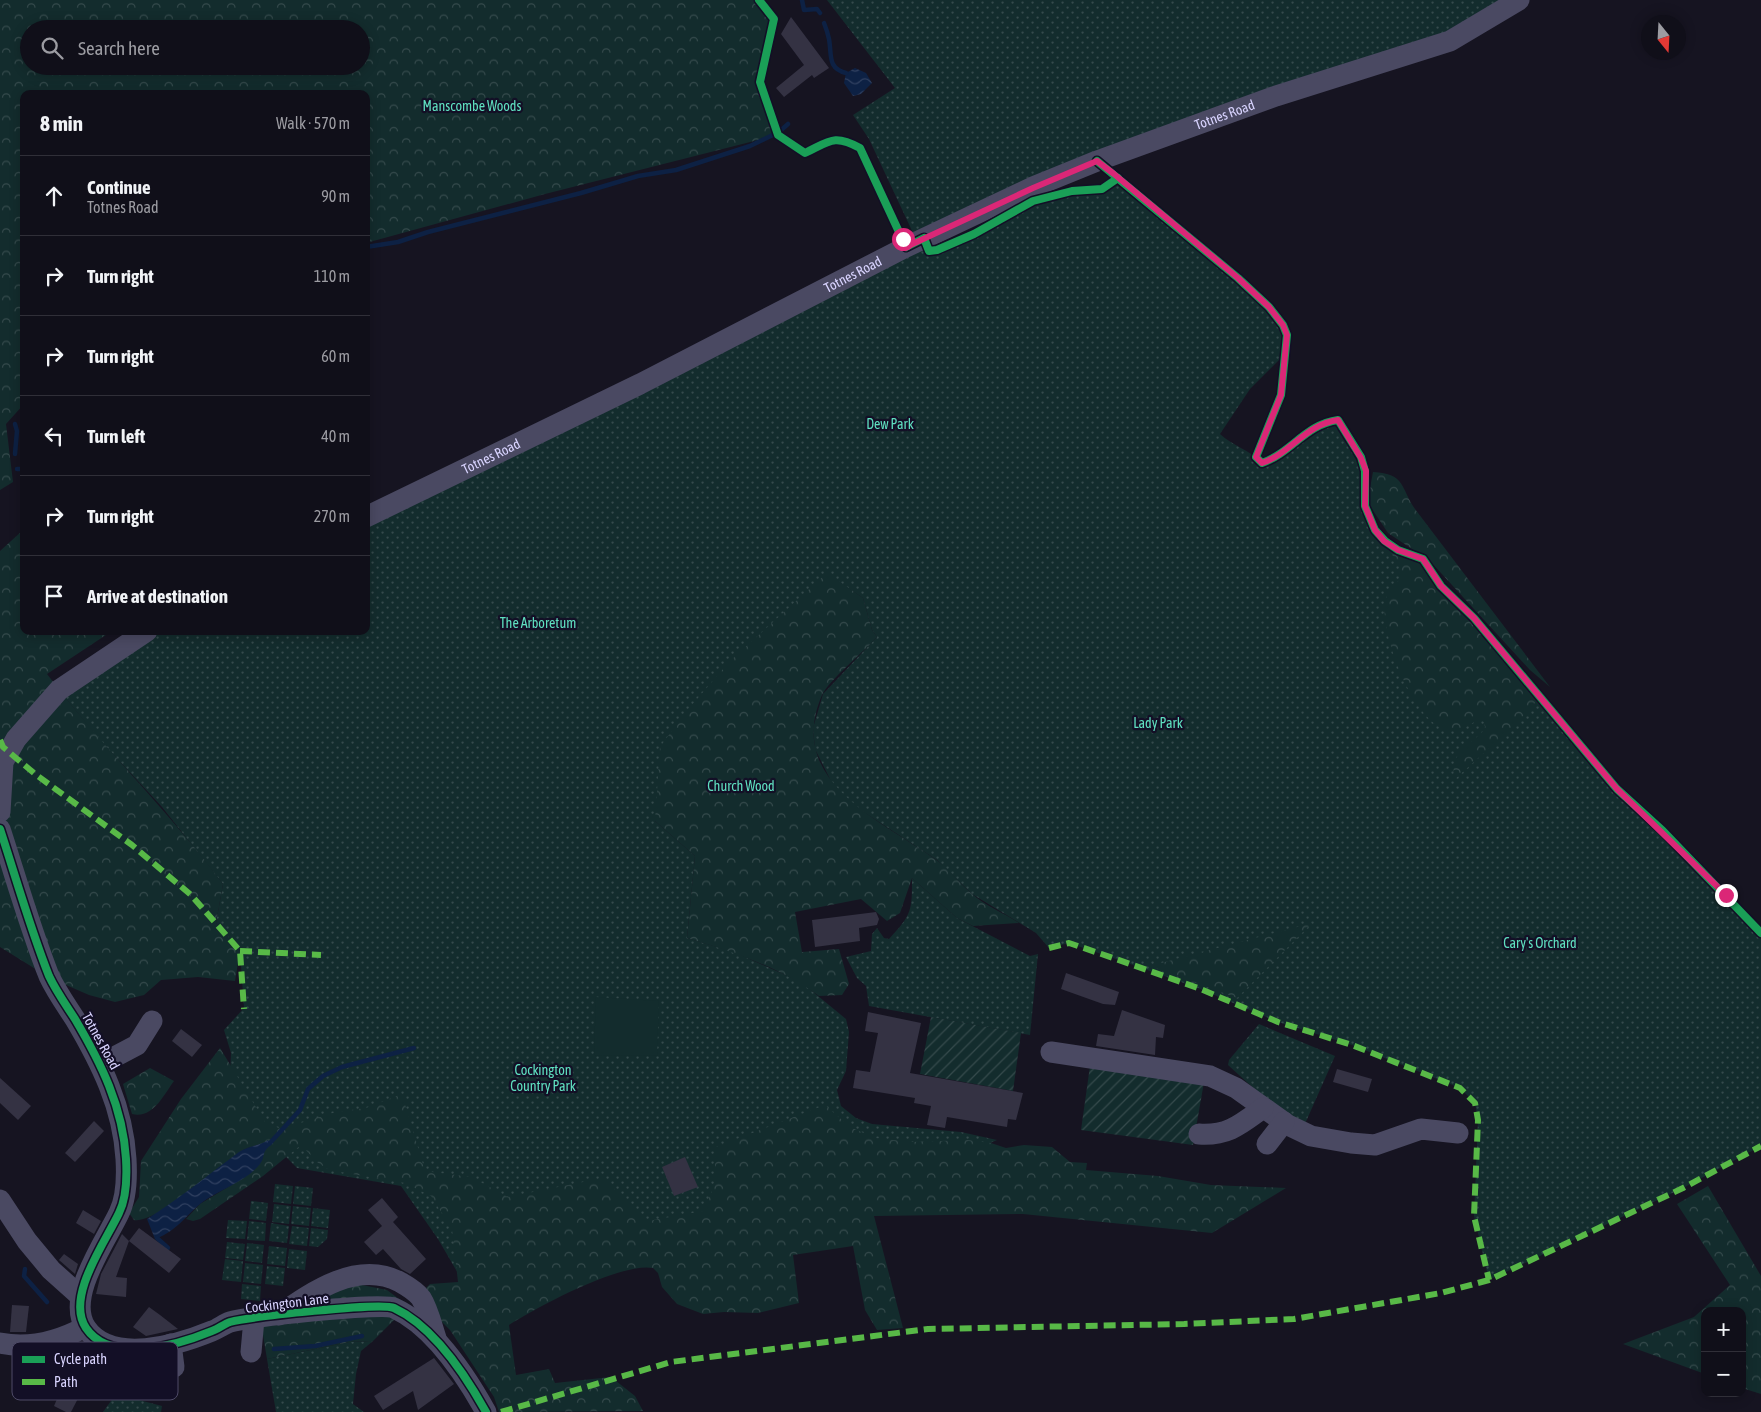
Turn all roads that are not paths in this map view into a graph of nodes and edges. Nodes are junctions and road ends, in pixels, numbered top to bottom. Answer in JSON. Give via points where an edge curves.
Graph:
{"nodes":[{"id":1,"x":1519,"y":0,"type":"edge"},
{"id":2,"x":370,"y":515,"type":"edge"},
{"id":3,"x":141,"y":635,"type":"edge"},
{"id":4,"x":0,"y":812,"type":"edge"},
{"id":5,"x":0,"y":828,"type":"edge"},
{"id":6,"x":152,"y":1021,"type":"dead end"},
{"id":7,"x":1051,"y":1052,"type":"dead end"},
{"id":8,"x":101,"y":1064,"type":"junction"},
{"id":9,"x":1263,"y":1108,"type":"junction"},
{"id":10,"x":1284,"y":1122,"type":"junction"},
{"id":11,"x":1458,"y":1133,"type":"dead end"},
{"id":12,"x":1199,"y":1134,"type":"dead end"},
{"id":13,"x":1266,"y":1144,"type":"dead end"},
{"id":14,"x":0,"y":1200,"type":"edge"},
{"id":15,"x":80,"y":1296,"type":"junction"},
{"id":16,"x":279,"y":1315,"type":"junction"},
{"id":17,"x":254,"y":1319,"type":"junction"},
{"id":18,"x":85,"y":1327,"type":"junction"},
{"id":19,"x":49,"y":1342,"type":"edge"},
{"id":20,"x":103,"y":1342,"type":"edge"},
{"id":21,"x":177,"y":1342,"type":"edge"},
{"id":22,"x":438,"y":1342,"type":"junction"},
{"id":23,"x":251,"y":1352,"type":"dead end"},
{"id":24,"x":486,"y":1412,"type":"edge"}],
"edges":[{"from":1,"to":2,"type":"street","name":"Totnes Road","via":[[1450,41],[1276,96],[1097,161],[1033,188],[906,247],[640,384]]},
{"from":3,"to":4,"type":"street","via":[[59,690],[16,739],[3,762]]},
{"from":5,"to":8,"type":"street","name":"Totnes Road","via":[[50,978]]},
{"from":6,"to":8,"type":"street","via":[[137,1045]]},
{"from":7,"to":9,"type":"street","via":[[1210,1076],[1236,1088]]},
{"from":8,"to":15,"type":"street","name":"Totnes Road","via":[[117,1110],[126,1158],[125,1194]]},
{"from":9,"to":10,"type":"street"},
{"from":9,"to":12,"type":"street","via":[[1227,1132]]},
{"from":10,"to":11,"type":"street","via":[[1311,1136],[1375,1145],[1421,1129]]},
{"from":10,"to":13,"type":"street"},
{"from":14,"to":15,"type":"street","via":[[51,1270]]},
{"from":15,"to":18,"type":"street","via":[[79,1312]]},
{"from":16,"to":17,"type":"street","name":"Cockington Lane"},
{"from":16,"to":22,"type":"street","name":"Cockington Lane","via":[[391,1307],[411,1318]]},
{"from":16,"to":22,"type":"street","via":[[332,1282],[364,1275],[389,1276],[421,1298]]},
{"from":17,"to":21,"type":"street","name":"Cockington Lane","via":[[230,1322]]},
{"from":17,"to":23,"type":"street"},
{"from":18,"to":19,"type":"street"},
{"from":18,"to":20,"type":"street","name":"Cockington Lane"},
{"from":22,"to":24,"type":"street","name":"Cockington Lane"}]}
